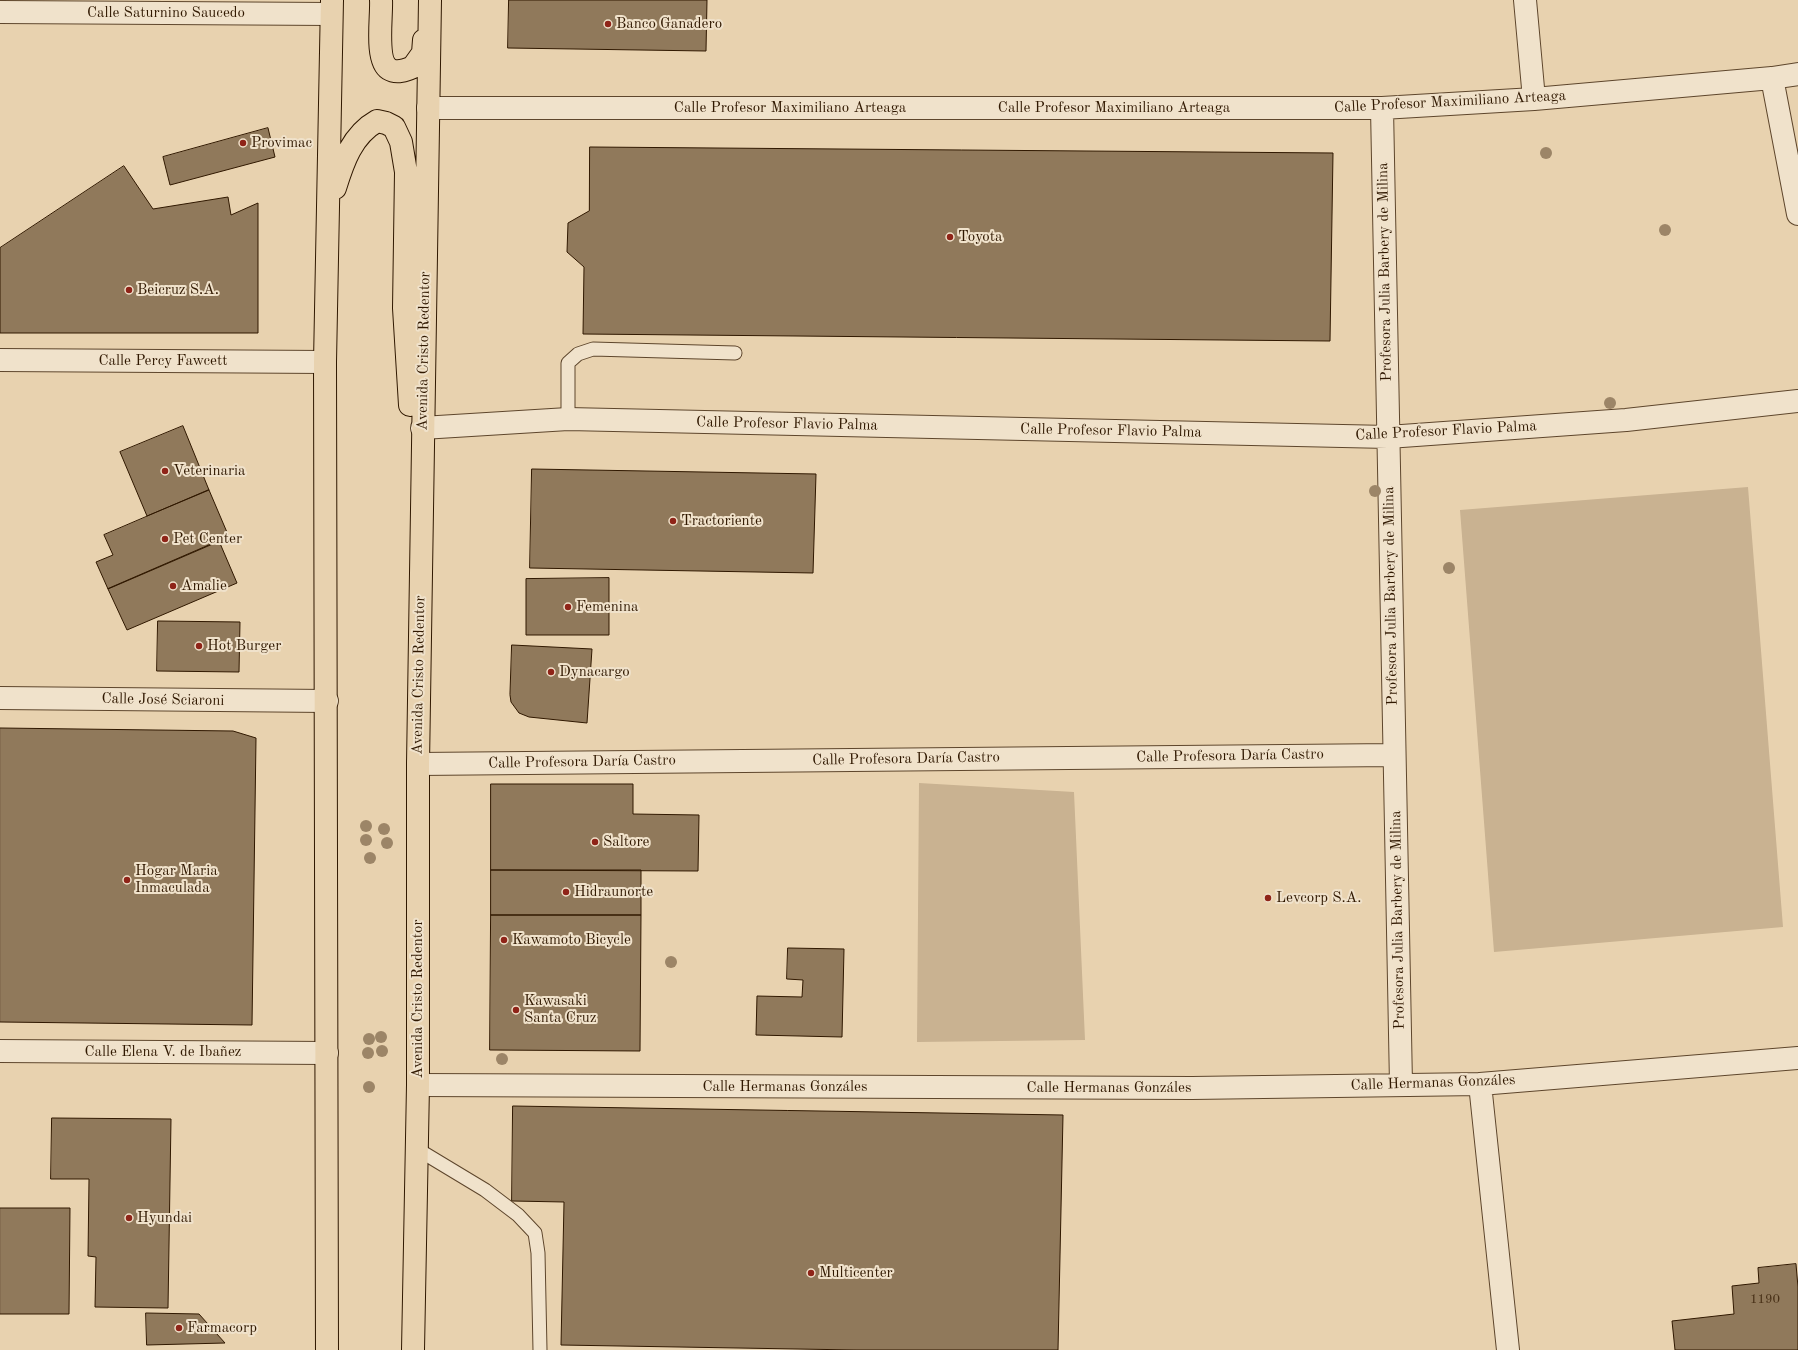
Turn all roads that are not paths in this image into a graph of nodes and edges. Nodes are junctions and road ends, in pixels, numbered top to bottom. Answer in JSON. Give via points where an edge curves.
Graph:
{"nodes":[{"id":1,"x":381,"y":0,"type":"edge"},
{"id":2,"x":429,"y":0,"type":"edge"},
{"id":3,"x":1525,"y":0,"type":"edge"},
{"id":4,"x":332,"y":7,"type":"edge"},
{"id":5,"x":0,"y":12,"type":"edge"},
{"id":6,"x":1798,"y":74,"type":"edge"},
{"id":7,"x":1772,"y":78,"type":"junction"},
{"id":8,"x":1534,"y":99,"type":"junction"},
{"id":9,"x":428,"y":108,"type":"junction"},
{"id":10,"x":1382,"y":108,"type":"junction"},
{"id":11,"x":328,"y":209,"type":"junction"},
{"id":12,"x":1798,"y":214,"type":"edge"},
{"id":13,"x":735,"y":353,"type":"dead end"},
{"id":14,"x":0,"y":360,"type":"edge"},
{"id":15,"x":325,"y":362,"type":"junction"},
{"id":16,"x":1798,"y":401,"type":"edge"},
{"id":17,"x":568,"y":419,"type":"junction"},
{"id":18,"x":422,"y":428,"type":"junction"},
{"id":19,"x":1388,"y":437,"type":"junction"},
{"id":20,"x":422,"y":479,"type":"junction"},
{"id":21,"x":0,"y":698,"type":"edge"},
{"id":22,"x":327,"y":701,"type":"junction"},
{"id":23,"x":1394,"y":755,"type":"junction"},
{"id":24,"x":418,"y":764,"type":"junction"},
{"id":25,"x":0,"y":1051,"type":"edge"},
{"id":26,"x":327,"y":1053,"type":"junction"},
{"id":27,"x":1798,"y":1058,"type":"edge"},
{"id":28,"x":1401,"y":1084,"type":"junction"},
{"id":29,"x":1480,"y":1084,"type":"junction"},
{"id":30,"x":418,"y":1085,"type":"junction"},
{"id":31,"x":417,"y":1149,"type":"junction"},
{"id":32,"x":327,"y":1350,"type":"edge"},
{"id":33,"x":413,"y":1350,"type":"edge"},
{"id":34,"x":540,"y":1350,"type":"edge"},
{"id":35,"x":1508,"y":1350,"type":"edge"}],
"edges":[{"from":1,"to":2,"type":"main road","via":[[380,34],[383,61],[390,70],[398,72],[413,67],[422,53]]},
{"from":2,"to":9,"type":"main road","name":"Avenida Cristo Redentor"},
{"from":3,"to":8,"type":"street"},
{"from":4,"to":5,"type":"street","name":"Calle Saturnino Saucedo"},
{"from":4,"to":11,"type":"main road"},
{"from":6,"to":7,"type":"street","name":"Calle Profesor Maximiliano Arteaga"},
{"from":7,"to":8,"type":"street","name":"Calle Profesor Maximiliano Arteaga"},
{"from":7,"to":12,"type":"street"},
{"from":8,"to":10,"type":"street","name":"Calle Profesor Maximiliano Arteaga"},
{"from":9,"to":10,"type":"street","name":"Calle Profesor Maximiliano Arteaga"},
{"from":9,"to":18,"type":"main road","name":"Avenida Cristo Redentor"},
{"from":10,"to":19,"type":"street","name":"Profesora Julia Barbery de Milina"},
{"from":11,"to":15,"type":"main road"},
{"from":11,"to":20,"type":"main road","via":[[343,163],[358,136],[377,121],[394,127],[401,142],[406,172],[405,339],[412,434]]},
{"from":13,"to":17,"type":"lane","via":[[593,349],[578,354],[568,363]]},
{"from":14,"to":15,"type":"street","name":"Calle Percy Fawcett"},
{"from":15,"to":22,"type":"main road"},
{"from":16,"to":19,"type":"street","name":"Calle Profesor Flavio Palma","via":[[1626,420]]},
{"from":17,"to":18,"type":"street","name":"Calle Profesor Flavio Palma"},
{"from":17,"to":19,"type":"street","name":"Calle Profesor Flavio Palma"},
{"from":18,"to":20,"type":"main road","name":"Avenida Cristo Redentor"},
{"from":19,"to":23,"type":"street","name":"Profesora Julia Barbery de Milina"},
{"from":20,"to":24,"type":"main road","name":"Avenida Cristo Redentor"},
{"from":21,"to":22,"type":"street","name":"Calle José Sciaroni"},
{"from":22,"to":26,"type":"main road"},
{"from":23,"to":24,"type":"street","name":"Calle Profesora Daría Castro"},
{"from":23,"to":28,"type":"street","name":"Profesora Julia Barbery de Milina"},
{"from":24,"to":30,"type":"main road","name":"Avenida Cristo Redentor"},
{"from":25,"to":26,"type":"street","name":"Calle Elena V. de Ibañez"},
{"from":26,"to":32,"type":"main road"},
{"from":27,"to":29,"type":"street","name":"Calle Hermanas Gonzáles"},
{"from":28,"to":29,"type":"street","name":"Calle Hermanas Gonzáles"},
{"from":28,"to":30,"type":"street","name":"Calle Hermanas Gonzáles","via":[[1192,1088]]},
{"from":29,"to":35,"type":"street"},
{"from":30,"to":31,"type":"main road","name":"Avenida Cristo Redentor"},
{"from":31,"to":33,"type":"main road","name":"Avenida Cristo Redentor"},
{"from":31,"to":34,"type":"lane","via":[[485,1190],[518,1215],[535,1233],[538,1253]]}]}
